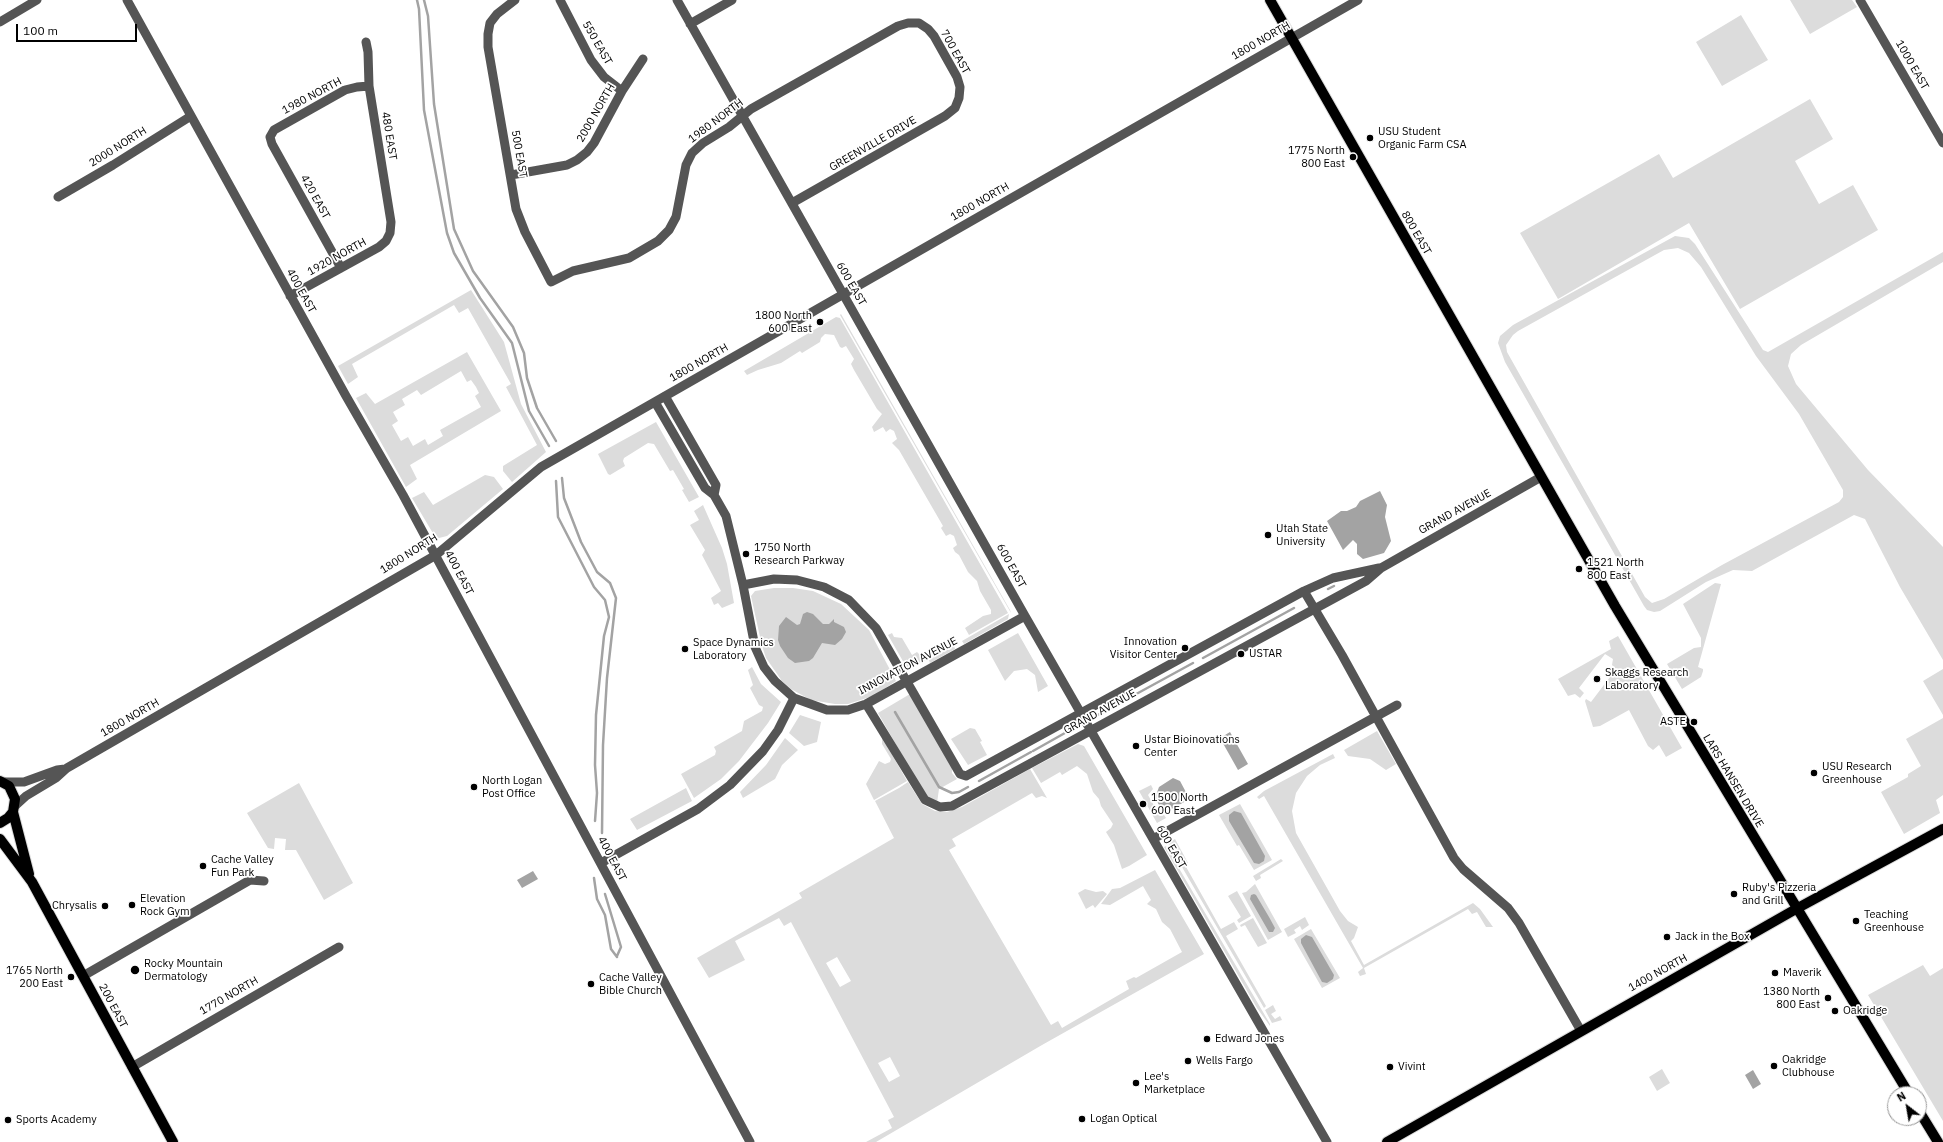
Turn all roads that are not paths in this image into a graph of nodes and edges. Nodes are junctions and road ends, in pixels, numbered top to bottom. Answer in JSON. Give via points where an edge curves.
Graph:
{"nodes":[{"id":1,"x":37,"y":0,"type":"edge"},
{"id":2,"x":127,"y":0,"type":"edge"},
{"id":3,"x":515,"y":0,"type":"edge"},
{"id":4,"x":560,"y":0,"type":"edge"},
{"id":5,"x":677,"y":0,"type":"edge"},
{"id":6,"x":732,"y":0,"type":"edge"},
{"id":7,"x":1270,"y":0,"type":"edge"},
{"id":8,"x":1358,"y":0,"type":"edge"},
{"id":9,"x":1860,"y":0,"type":"edge"},
{"id":10,"x":0,"y":22,"type":"edge"},
{"id":11,"x":690,"y":24,"type":"junction"},
{"id":12,"x":919,"y":24,"type":"joint"},
{"id":13,"x":1291,"y":38,"type":"junction"},
{"id":14,"x":366,"y":42,"type":"dead end"},
{"id":15,"x":643,"y":58,"type":"dead end"},
{"id":16,"x":370,"y":86,"type":"junction"},
{"id":17,"x":622,"y":92,"type":"junction"},
{"id":18,"x":959,"y":98,"type":"joint"},
{"id":19,"x":191,"y":116,"type":"junction"},
{"id":20,"x":742,"y":116,"type":"junction"},
{"id":21,"x":270,"y":137,"type":"joint"},
{"id":22,"x":1943,"y":142,"type":"edge"},
{"id":23,"x":511,"y":175,"type":"junction"},
{"id":24,"x":58,"y":197,"type":"dead end"},
{"id":25,"x":792,"y":203,"type":"junction"},
{"id":26,"x":390,"y":233,"type":"joint"},
{"id":27,"x":341,"y":268,"type":"junction"},
{"id":28,"x":551,"y":282,"type":"joint"},
{"id":29,"x":843,"y":294,"type":"junction"},
{"id":30,"x":290,"y":296,"type":"junction"},
{"id":31,"x":665,"y":396,"type":"junction"},
{"id":32,"x":655,"y":402,"type":"junction"},
{"id":33,"x":1541,"y":477,"type":"junction"},
{"id":34,"x":714,"y":495,"type":"junction"},
{"id":35,"x":436,"y":555,"type":"junction"},
{"id":36,"x":1381,"y":568,"type":"junction"},
{"id":37,"x":743,"y":585,"type":"junction"},
{"id":38,"x":1304,"y":591,"type":"junction"},
{"id":39,"x":1314,"y":609,"type":"junction"},
{"id":40,"x":1025,"y":616,"type":"junction"},
{"id":41,"x":908,"y":682,"type":"junction"},
{"id":42,"x":794,"y":698,"type":"junction"},
{"id":43,"x":866,"y":704,"type":"junction"},
{"id":44,"x":1397,"y":705,"type":"dead end"},
{"id":45,"x":1081,"y":713,"type":"junction"},
{"id":46,"x":1376,"y":716,"type":"junction"},
{"id":47,"x":1091,"y":730,"type":"junction"},
{"id":48,"x":66,"y":768,"type":"junction"},
{"id":49,"x":2,"y":781,"type":"edge"},
{"id":50,"x":14,"y":809,"type":"junction"},
{"id":51,"x":0,"y":823,"type":"edge"},
{"id":52,"x":1943,"y":829,"type":"edge"},
{"id":53,"x":0,"y":839,"type":"edge"},
{"id":54,"x":1153,"y":839,"type":"junction"},
{"id":55,"x":601,"y":863,"type":"junction"},
{"id":56,"x":264,"y":881,"type":"dead end"},
{"id":57,"x":32,"y":882,"type":"junction"},
{"id":58,"x":1796,"y":909,"type":"junction"},
{"id":59,"x":339,"y":947,"type":"dead end"},
{"id":60,"x":83,"y":976,"type":"junction"},
{"id":61,"x":1581,"y":1031,"type":"junction"},
{"id":62,"x":132,"y":1066,"type":"junction"},
{"id":63,"x":1904,"y":1086,"type":"edge"},
{"id":64,"x":1927,"y":1124,"type":"edge"},
{"id":65,"x":173,"y":1142,"type":"edge"},
{"id":66,"x":750,"y":1142,"type":"edge"},
{"id":67,"x":1327,"y":1142,"type":"edge"},
{"id":68,"x":1387,"y":1142,"type":"edge"},
{"id":69,"x":1938,"y":1142,"type":"edge"}],
"edges":[{"from":1,"to":10,"type":"street"},
{"from":2,"to":19,"type":"street","name":"400 EAST"},
{"from":3,"to":23,"type":"street","name":"500 EAST","via":[[496,14],[490,23],[488,34]]},
{"from":4,"to":17,"type":"street","name":"550 EAST","via":[[591,60],[604,77]]},
{"from":5,"to":11,"type":"street","name":"600 EAST"},
{"from":6,"to":11,"type":"street"},
{"from":7,"to":13,"type":"main road","name":"800 EAST"},
{"from":8,"to":13,"type":"street","name":"1800 NORTH"},
{"from":9,"to":22,"type":"street","name":"1000 EAST"},
{"from":11,"to":20,"type":"street","name":"600 EAST"},
{"from":12,"to":18,"type":"street","name":"700 EAST","via":[[934,36],[957,77],[960,87]]},
{"from":12,"to":20,"type":"street","name":"1980 NORTH","via":[[908,23],[898,26]]},
{"from":13,"to":29,"type":"street","name":"1800 NORTH"},
{"from":13,"to":33,"type":"main road","name":"800 EAST"},
{"from":14,"to":16,"type":"street","name":"480 EAST"},
{"from":15,"to":17,"type":"street","name":"2000 NORTH"},
{"from":16,"to":21,"type":"street","name":"1980 NORTH","via":[[345,90],[274,130]]},
{"from":16,"to":26,"type":"street","name":"480 EAST","via":[[391,222]]},
{"from":17,"to":23,"type":"street","name":"2000 NORTH","via":[[594,143],[577,160],[567,165]]},
{"from":18,"to":25,"type":"street","name":"GREENVILLE DRIVE","via":[[955,108],[945,116]]},
{"from":19,"to":24,"type":"street","name":"2000 NORTH"},
{"from":19,"to":30,"type":"street","name":"400 EAST"},
{"from":20,"to":25,"type":"street","name":"600 EAST"},
{"from":20,"to":28,"type":"street","name":"1980 NORTH","via":[[692,153],[686,165],[676,217],[669,230],[658,241],[629,258],[573,271]]},
{"from":21,"to":27,"type":"street","name":"420 EAST"},
{"from":23,"to":28,"type":"street","name":"500 EAST","via":[[516,209]]},
{"from":25,"to":29,"type":"street","name":"600 EAST"},
{"from":26,"to":27,"type":"street","name":"1920 NORTH","via":[[379,247]]},
{"from":27,"to":30,"type":"street","name":"1920 NORTH"},
{"from":29,"to":31,"type":"street","name":"1800 NORTH"},
{"from":29,"to":40,"type":"street","name":"600 EAST"},
{"from":30,"to":35,"type":"street","name":"400 EAST"},
{"from":31,"to":32,"type":"street","name":"1800 NORTH"},
{"from":31,"to":34,"type":"street","via":[[716,485]]},
{"from":32,"to":34,"type":"street","via":[[706,488]]},
{"from":32,"to":35,"type":"street","name":"1800 NORTH","via":[[541,467]]},
{"from":33,"to":36,"type":"street","name":"GRAND AVENUE"},
{"from":33,"to":58,"type":"main road","name":"LARS HANSEN DRIVE"},
{"from":34,"to":37,"type":"street","via":[[731,531]]},
{"from":35,"to":48,"type":"street","name":"1800 NORTH"},
{"from":35,"to":55,"type":"street","name":"400 EAST"},
{"from":36,"to":38,"type":"street","name":"GRAND AVENUE","via":[[1333,578]]},
{"from":36,"to":39,"type":"street","name":"GRAND AVENUE","via":[[1366,581]]},
{"from":37,"to":41,"type":"street","via":[[774,579],[797,580],[824,587],[849,600],[876,628]]},
{"from":37,"to":42,"type":"street","via":[[755,647],[775,681]]},
{"from":38,"to":39,"type":"street"},
{"from":38,"to":45,"type":"street","name":"GRAND AVENUE"},
{"from":39,"to":46,"type":"street"},
{"from":39,"to":47,"type":"street","name":"GRAND AVENUE"},
{"from":40,"to":41,"type":"street","name":"INNOVATION AVENUE"},
{"from":40,"to":45,"type":"street","name":"600 EAST"},
{"from":41,"to":43,"type":"street","name":"INNOVATION AVENUE"},
{"from":41,"to":45,"type":"street","name":"GRAND AVENUE","via":[[963,776]]},
{"from":42,"to":43,"type":"street","name":"INNOVATION AVENUE","via":[[827,710],[848,710]]},
{"from":42,"to":55,"type":"street","via":[[778,730],[741,776],[698,809]]},
{"from":43,"to":47,"type":"street","name":"GRAND AVENUE","via":[[921,795],[929,803],[940,807],[960,802]]},
{"from":44,"to":46,"type":"street"},
{"from":45,"to":47,"type":"street","name":"600 EAST"},
{"from":46,"to":54,"type":"street"},
{"from":46,"to":61,"type":"street","via":[[1454,858],[1508,908]]},
{"from":47,"to":54,"type":"street","name":"600 EAST"},
{"from":48,"to":49,"type":"street","name":"1800 NORTH","via":[[24,782]]},
{"from":48,"to":50,"type":"street","name":"1800 NORTH","via":[[56,778],[26,796]]},
{"from":49,"to":50,"type":"main road","name":"200 EAST","via":[[13,792]]},
{"from":50,"to":51,"type":"main road","via":[[8,818]]},
{"from":50,"to":57,"type":"main road","name":"200 EAST"},
{"from":52,"to":58,"type":"main road","name":"1400 NORTH"},
{"from":53,"to":57,"type":"main road","name":"200 EAST"},
{"from":54,"to":67,"type":"street","name":"600 EAST"},
{"from":55,"to":66,"type":"street","name":"400 EAST"},
{"from":56,"to":60,"type":"street","via":[[250,880]]},
{"from":57,"to":60,"type":"main road","name":"200 EAST"},
{"from":58,"to":61,"type":"main road","name":"1400 NORTH"},
{"from":58,"to":63,"type":"main road","name":"LARS HANSEN DRIVE"},
{"from":59,"to":62,"type":"street","name":"1770 NORTH"},
{"from":60,"to":62,"type":"main road","name":"200 EAST"},
{"from":61,"to":68,"type":"main road","name":"1400 NORTH"},
{"from":62,"to":65,"type":"main road","name":"200 EAST"},
{"from":64,"to":69,"type":"main road"}]}
